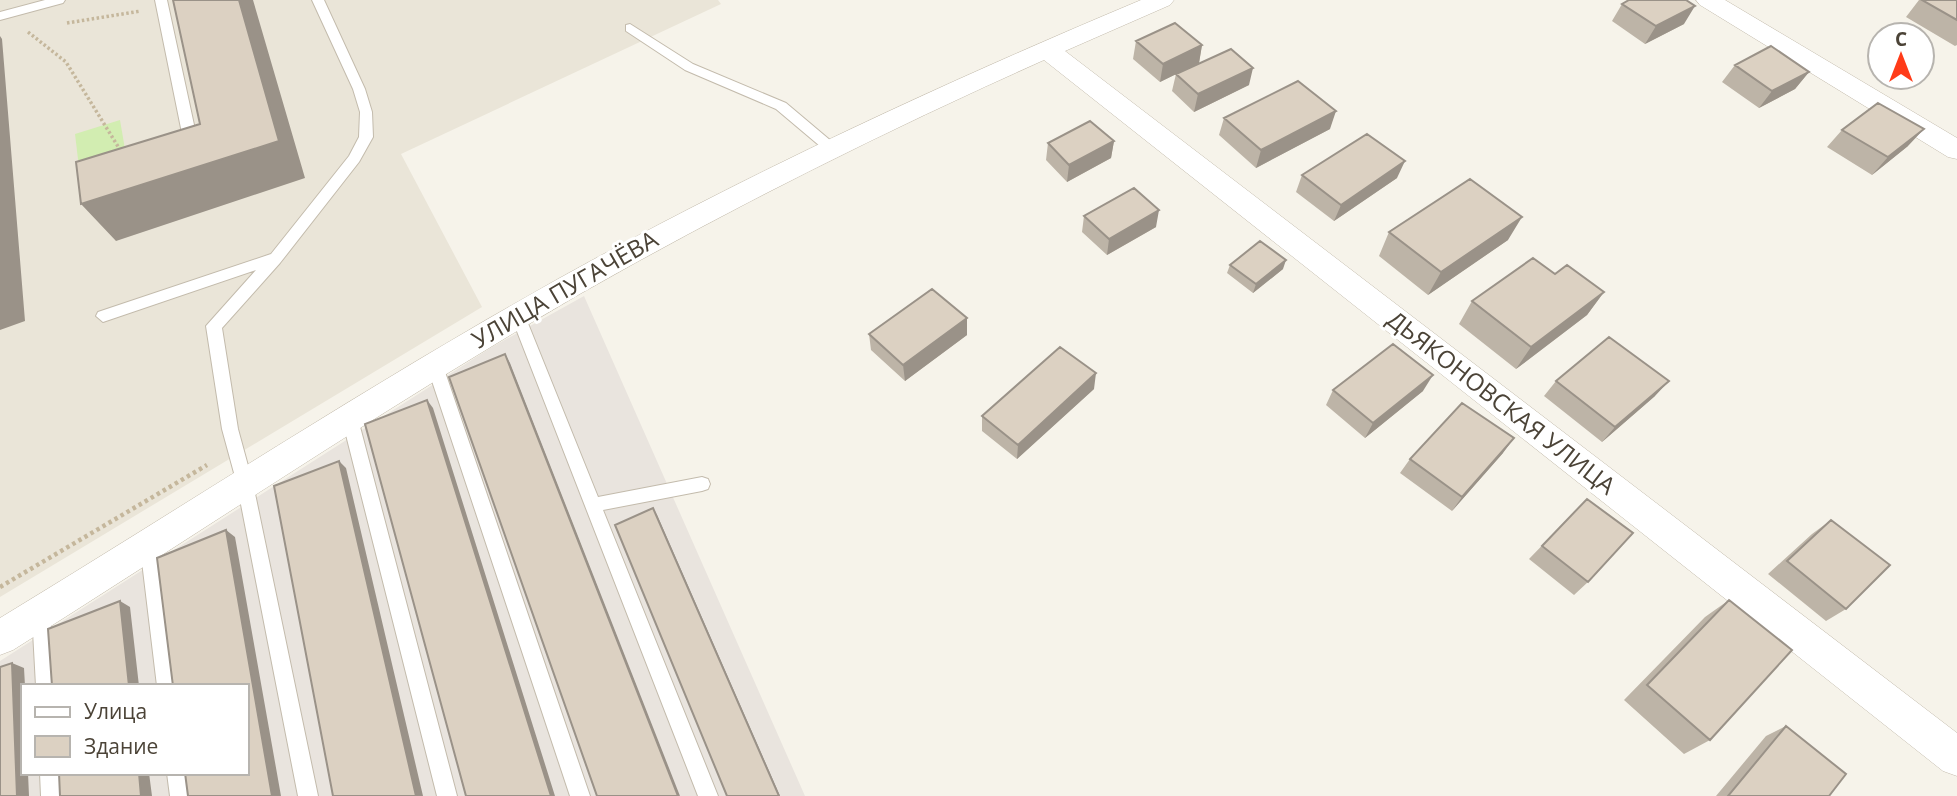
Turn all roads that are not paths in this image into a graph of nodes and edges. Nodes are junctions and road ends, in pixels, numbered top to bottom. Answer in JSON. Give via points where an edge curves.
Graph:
{"nodes":[{"id":1,"x":59,"y":0,"type":"edge"},
{"id":2,"x":318,"y":0,"type":"edge"},
{"id":3,"x":1162,"y":0,"type":"edge"},
{"id":4,"x":1708,"y":0,"type":"edge"},
{"id":5,"x":162,"y":4,"type":"edge"},
{"id":6,"x":0,"y":16,"type":"edge"},
{"id":7,"x":630,"y":28,"type":"dead end"},
{"id":8,"x":1046,"y":49,"type":"junction"},
{"id":9,"x":832,"y":149,"type":"junction"},
{"id":10,"x":1957,"y":150,"type":"edge"},
{"id":11,"x":193,"y":151,"type":"edge"},
{"id":12,"x":275,"y":258,"type":"junction"},
{"id":13,"x":103,"y":316,"type":"dead end"},
{"id":14,"x":518,"y":316,"type":"junction"},
{"id":15,"x":435,"y":366,"type":"junction"},
{"id":16,"x":350,"y":419,"type":"junction"},
{"id":17,"x":245,"y":484,"type":"junction"},
{"id":18,"x":702,"y":484,"type":"dead end"},
{"id":19,"x":593,"y":505,"type":"junction"},
{"id":20,"x":149,"y":545,"type":"junction"},
{"id":21,"x":41,"y":613,"type":"junction"},
{"id":22,"x":0,"y":638,"type":"edge"},
{"id":23,"x":45,"y":684,"type":"edge"},
{"id":24,"x":166,"y":684,"type":"edge"},
{"id":25,"x":1957,"y":757,"type":"edge"},
{"id":26,"x":50,"y":775,"type":"edge"},
{"id":27,"x":177,"y":775,"type":"edge"},
{"id":28,"x":51,"y":796,"type":"edge"},
{"id":29,"x":180,"y":796,"type":"edge"},
{"id":30,"x":308,"y":796,"type":"edge"},
{"id":31,"x":447,"y":796,"type":"edge"},
{"id":32,"x":580,"y":796,"type":"edge"},
{"id":33,"x":708,"y":796,"type":"edge"}],
"edges":[{"from":1,"to":6,"type":"lane"},
{"from":2,"to":12,"type":"lane","via":[[359,89],[366,112],[366,137],[354,159]]},
{"from":3,"to":8,"type":"street","name":"УЛИЦА ПУГАЧЁВА"},
{"from":4,"to":10,"type":"street"},
{"from":5,"to":11,"type":"lane"},
{"from":7,"to":9,"type":"lane","via":[[689,66],[780,106]]},
{"from":8,"to":9,"type":"street","name":"УЛИЦА ПУГАЧЁВА"},
{"from":8,"to":25,"type":"street","name":"ДЬЯКОНОВСКАЯ УЛИЦА"},
{"from":9,"to":14,"type":"street","name":"УЛИЦА ПУГАЧЁВА","via":[[675,227]]},
{"from":12,"to":13,"type":"lane"},
{"from":12,"to":17,"type":"lane","via":[[214,326],[230,429]]},
{"from":14,"to":15,"type":"street","name":"УЛИЦА ПУГАЧЁВА"},
{"from":14,"to":19,"type":"lane"},
{"from":15,"to":16,"type":"street","name":"УЛИЦА ПУГАЧЁВА"},
{"from":15,"to":32,"type":"lane"},
{"from":16,"to":17,"type":"street","name":"УЛИЦА ПУГАЧЁВА"},
{"from":16,"to":31,"type":"lane"},
{"from":17,"to":20,"type":"street","name":"УЛИЦА ПУГАЧЁВА"},
{"from":17,"to":30,"type":"lane"},
{"from":18,"to":19,"type":"lane"},
{"from":19,"to":33,"type":"lane"},
{"from":20,"to":21,"type":"street","name":"УЛИЦА ПУГАЧЁВА"},
{"from":20,"to":24,"type":"lane"},
{"from":21,"to":22,"type":"street","name":"УЛИЦА ПУГАЧЁВА"},
{"from":21,"to":23,"type":"lane"},
{"from":26,"to":28,"type":"lane"},
{"from":27,"to":29,"type":"lane"}]}
